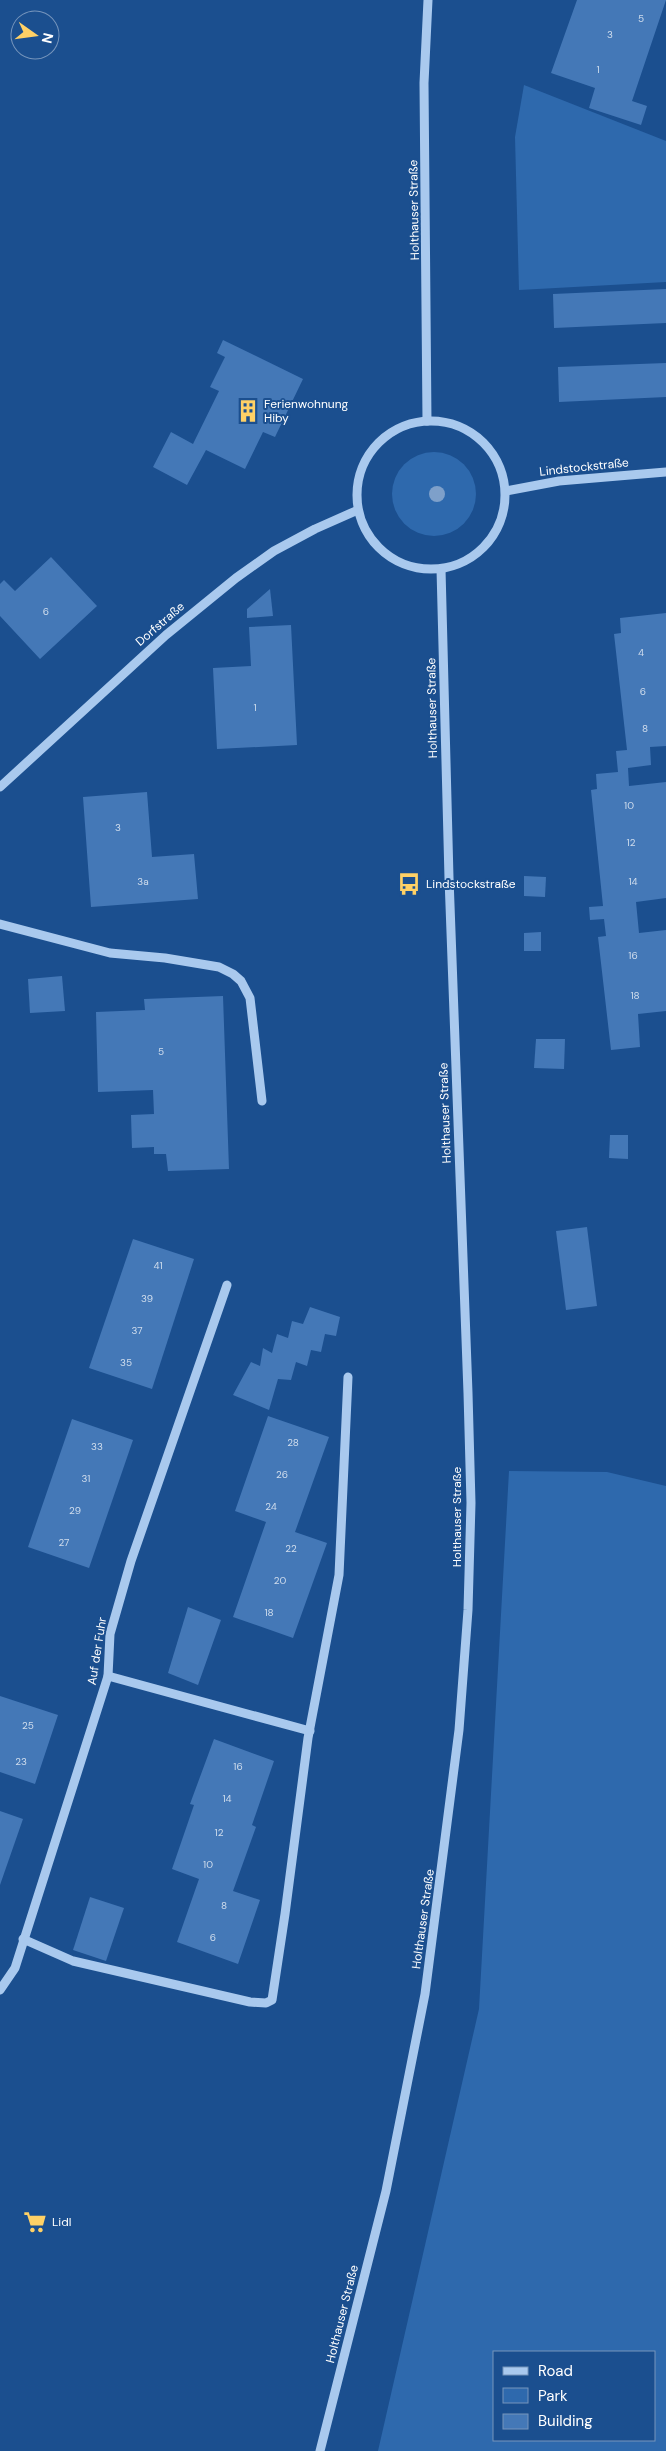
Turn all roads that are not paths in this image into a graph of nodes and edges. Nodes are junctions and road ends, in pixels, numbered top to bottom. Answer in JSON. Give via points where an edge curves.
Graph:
{"nodes":[{"id":1,"x":428,"y":0,"type":"edge"},
{"id":2,"x":427,"y":421,"type":"junction"},
{"id":3,"x":666,"y":472,"type":"edge"},
{"id":4,"x":506,"y":491,"type":"junction"},
{"id":5,"x":358,"y":510,"type":"junction"},
{"id":6,"x":441,"y":569,"type":"junction"},
{"id":7,"x":0,"y":787,"type":"edge"},
{"id":8,"x":0,"y":924,"type":"edge"},
{"id":9,"x":262,"y":1101,"type":"dead end"},
{"id":10,"x":228,"y":1285,"type":"dead end"},
{"id":11,"x":348,"y":1377,"type":"dead end"},
{"id":12,"x":108,"y":1676,"type":"junction"},
{"id":13,"x":310,"y":1731,"type":"junction"},
{"id":14,"x":23,"y":1939,"type":"junction"},
{"id":15,"x":0,"y":1990,"type":"edge"},
{"id":16,"x":320,"y":2451,"type":"edge"}],
"edges":[{"from":1,"to":2,"type":"street","name":"Holthauser Straße","via":[[424,83]]},
{"from":2,"to":4,"type":"street","via":[[456,425],[481,439],[494,454]]},
{"from":2,"to":5,"type":"street","via":[[406,425],[387,435],[373,449],[362,468],[356,489]]},
{"from":3,"to":4,"type":"street","name":"Lindstockstraße","via":[[558,481]]},
{"from":4,"to":6,"type":"street","via":[[504,513],[495,534],[481,551],[462,563]]},
{"from":5,"to":6,"type":"street","via":[[374,544],[388,556],[423,569]]},
{"from":5,"to":7,"type":"street","name":"Dorfstraße","via":[[274,551],[236,578],[166,635]]},
{"from":6,"to":16,"type":"street","name":"Holthauser Straße","via":[[468,1402],[468,1610],[459,1730],[425,1994],[386,2190]]},
{"from":8,"to":9,"type":"street","via":[[110,953],[204,963],[233,974],[247,989],[250,998]]},
{"from":10,"to":12,"type":"street","name":"Auf der Fuhr","via":[[131,1561],[110,1634]]},
{"from":11,"to":13,"type":"street","via":[[339,1575]]},
{"from":12,"to":13,"type":"street"},
{"from":12,"to":14,"type":"street","name":"Auf der Fuhr"},
{"from":13,"to":14,"type":"street","via":[[270,2002],[250,2002],[73,1961]]},
{"from":14,"to":15,"type":"street","name":"Auf der Fuhr","via":[[15,1968]]}]}
